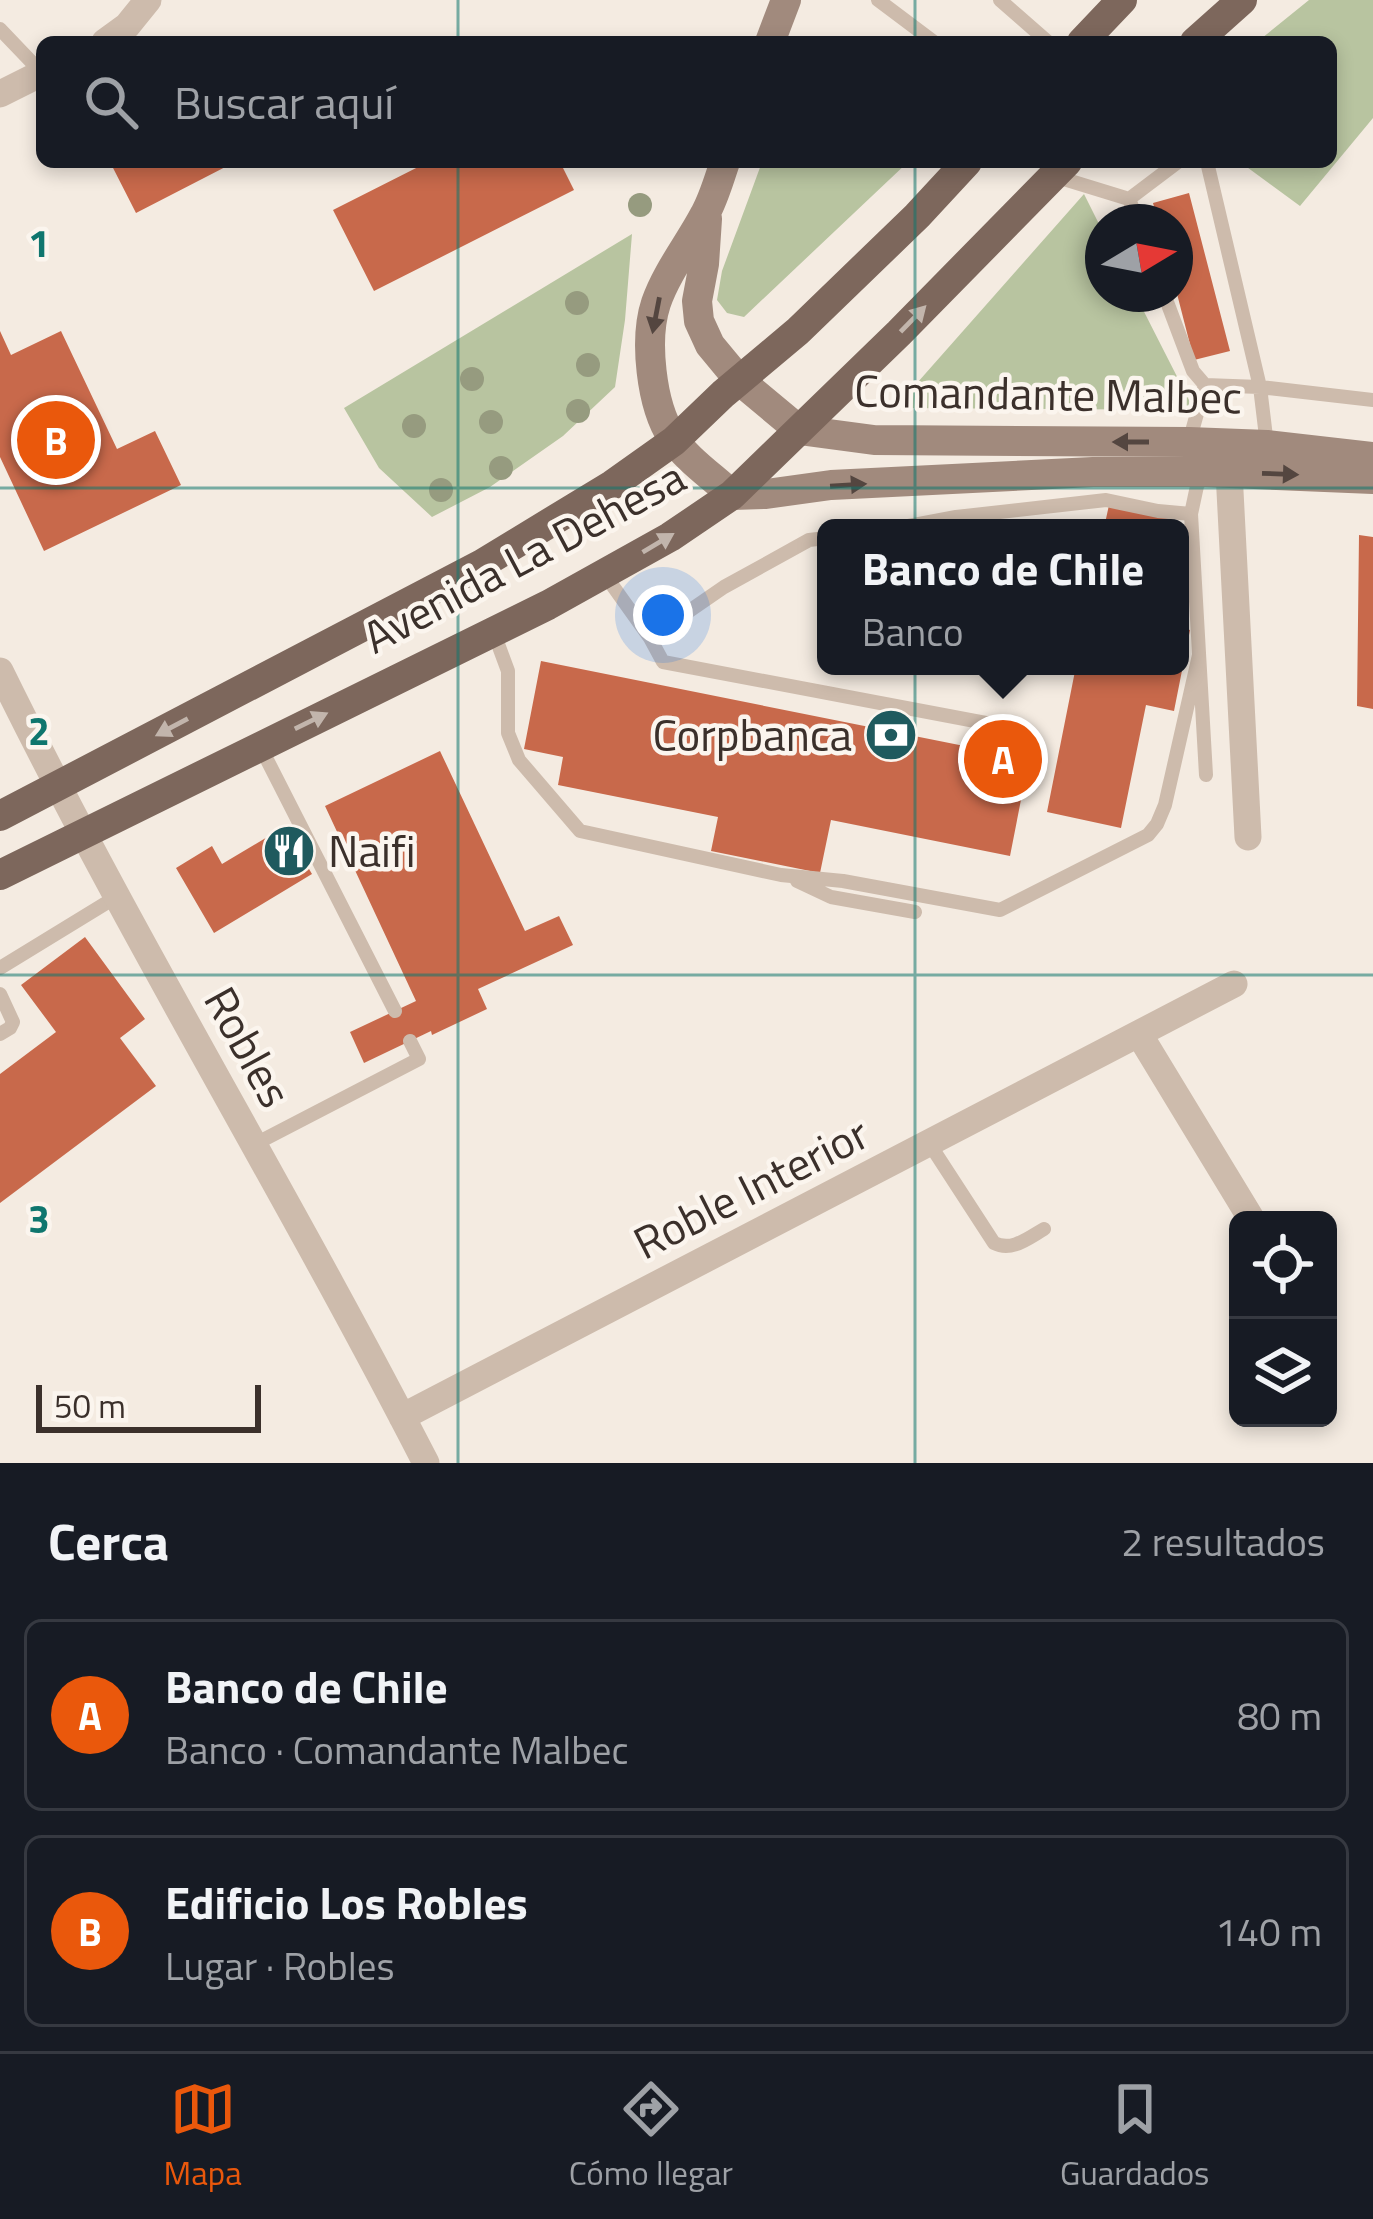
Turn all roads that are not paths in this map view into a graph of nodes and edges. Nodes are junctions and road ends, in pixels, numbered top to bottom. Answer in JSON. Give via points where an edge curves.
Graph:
{"nodes":[{"id":1,"x":148,"y":0,"type":"edge"},
{"id":2,"x":786,"y":0,"type":"edge"},
{"id":3,"x":878,"y":0,"type":"edge"},
{"id":4,"x":1000,"y":0,"type":"edge"},
{"id":5,"x":1122,"y":0,"type":"edge"},
{"id":6,"x":1242,"y":0,"type":"edge"},
{"id":7,"x":0,"y":29,"type":"edge"},
{"id":8,"x":113,"y":36,"type":"edge"},
{"id":9,"x":776,"y":36,"type":"edge"},
{"id":10,"x":926,"y":36,"type":"edge"},
{"id":11,"x":1041,"y":36,"type":"edge"},
{"id":12,"x":1088,"y":36,"type":"edge"},
{"id":13,"x":1204,"y":36,"type":"edge"},
{"id":14,"x":36,"y":67,"type":"edge"},
{"id":15,"x":36,"y":76,"type":"edge"},
{"id":16,"x":0,"y":94,"type":"edge"},
{"id":17,"x":723,"y":168,"type":"edge"},
{"id":18,"x":961,"y":168,"type":"edge"},
{"id":19,"x":1170,"y":168,"type":"edge"},
{"id":20,"x":1209,"y":168,"type":"edge"},
{"id":21,"x":1060,"y":169,"type":"edge"},
{"id":22,"x":1129,"y":199,"type":"junction"},
{"id":23,"x":1131,"y":204,"type":"edge"},
{"id":24,"x":707,"y":211,"type":"junction"},
{"id":25,"x":1171,"y":312,"type":"edge"},
{"id":26,"x":740,"y":380,"type":"junction"},
{"id":27,"x":1205,"y":385,"type":"junction"},
{"id":28,"x":1260,"y":387,"type":"junction"},
{"id":29,"x":1373,"y":400,"type":"edge"},
{"id":30,"x":799,"y":430,"type":"junction"},
{"id":31,"x":674,"y":441,"type":"junction"},
{"id":32,"x":1189,"y":442,"type":"junction"},
{"id":33,"x":1268,"y":445,"type":"junction"},
{"id":34,"x":1369,"y":461,"type":"edge"},
{"id":35,"x":1217,"y":472,"type":"junction"},
{"id":36,"x":732,"y":495,"type":"junction"},
{"id":37,"x":1191,"y":514,"type":"junction"},
{"id":38,"x":945,"y":519,"type":"edge"},
{"id":39,"x":817,"y":539,"type":"edge"},
{"id":40,"x":605,"y":575,"type":"junction"},
{"id":41,"x":490,"y":632,"type":"junction"},
{"id":42,"x":650,"y":638,"type":"junction"},
{"id":43,"x":1199,"y":655,"type":"junction"},
{"id":44,"x":0,"y":671,"type":"edge"},
{"id":45,"x":991,"y":724,"type":"dead end"},
{"id":46,"x":260,"y":746,"type":"junction"},
{"id":47,"x":1206,"y":775,"type":"dead end"},
{"id":48,"x":57,"y":787,"type":"junction"},
{"id":49,"x":0,"y":816,"type":"edge"},
{"id":50,"x":81,"y":834,"type":"junction"},
{"id":51,"x":1248,"y":837,"type":"dead end"},
{"id":52,"x":0,"y":874,"type":"edge"},
{"id":53,"x":781,"y":875,"type":"junction"},
{"id":54,"x":116,"y":897,"type":"junction"},
{"id":55,"x":915,"y":912,"type":"dead end"},
{"id":56,"x":0,"y":968,"type":"edge"},
{"id":57,"x":1234,"y":984,"type":"dead end"},
{"id":58,"x":0,"y":994,"type":"edge"},
{"id":59,"x":395,"y":1011,"type":"dead end"},
{"id":60,"x":0,"y":1034,"type":"edge"},
{"id":61,"x":1139,"y":1034,"type":"junction"},
{"id":62,"x":410,"y":1041,"type":"dead end"},
{"id":63,"x":928,"y":1143,"type":"junction"},
{"id":64,"x":255,"y":1144,"type":"junction"},
{"id":65,"x":1247,"y":1211,"type":"edge"},
{"id":66,"x":1044,"y":1229,"type":"dead end"},
{"id":67,"x":402,"y":1417,"type":"junction"},
{"id":68,"x":426,"y":1463,"type":"edge"}],
"edges":[{"from":1,"to":8,"type":"street"},
{"from":2,"to":9,"type":"street"},
{"from":3,"to":10,"type":"lane"},
{"from":4,"to":11,"type":"lane"},
{"from":5,"to":12,"type":"main road"},
{"from":6,"to":13,"type":"main road"},
{"from":7,"to":14,"type":"lane"},
{"from":15,"to":16,"type":"street"},
{"from":17,"to":24,"type":"street"},
{"from":18,"to":26,"type":"main road","name":"Avenida La Dehesa"},
{"from":19,"to":22,"type":"lane"},
{"from":20,"to":28,"type":"lane"},
{"from":21,"to":22,"type":"lane"},
{"from":30,"to":21,"type":"main road","name":"Avenida La Dehesa","one_way":true},
{"from":22,"to":23,"type":"lane"},
{"from":24,"to":26,"type":"street","name":"Comandante Malbec","via":[[699,321]]},
{"from":24,"to":31,"type":"street","one_way":true,"via":[[655,304],[653,384]]},
{"from":25,"to":27,"type":"lane"},
{"from":26,"to":30,"type":"street","name":"Comandante Malbec"},
{"from":26,"to":31,"type":"main road","name":"Avenida La Dehesa"},
{"from":27,"to":28,"type":"lane"},
{"from":27,"to":32,"type":"lane"},
{"from":28,"to":29,"type":"lane"},
{"from":28,"to":33,"type":"lane"},
{"from":32,"to":30,"type":"street","name":"Comandante Malbec","one_way":true,"via":[[874,440]]},
{"from":30,"to":36,"type":"main road","name":"Avenida La Dehesa"},
{"from":31,"to":36,"type":"street"},
{"from":31,"to":48,"type":"main road","name":"Avenida La Dehesa","one_way":true,"via":[[482,565]]},
{"from":32,"to":33,"type":"street","name":"Comandante Malbec"},
{"from":33,"to":34,"type":"street","name":"Comandante Malbec"},
{"from":35,"to":34,"type":"street","name":"Comandante Malbec","one_way":true},
{"from":36,"to":35,"type":"street","name":"Comandante Malbec","one_way":true,"via":[[1017,475]]},
{"from":35,"to":37,"type":"lane","via":[[1197,486]]},
{"from":35,"to":51,"type":"street","name":"Comandante Malbec"},
{"from":40,"to":36,"type":"main road","name":"Avenida La Dehesa","one_way":true},
{"from":37,"to":38,"type":"lane","via":[[1106,500]]},
{"from":37,"to":43,"type":"lane"},
{"from":39,"to":42,"type":"lane","via":[[724,587]]},
{"from":40,"to":41,"type":"main road","name":"Avenida La Dehesa"},
{"from":40,"to":42,"type":"lane"},
{"from":46,"to":41,"type":"main road","name":"Avenida La Dehesa","one_way":true},
{"from":41,"to":53,"type":"lane","via":[[508,671],[508,733],[519,760],[580,831]]},
{"from":42,"to":45,"type":"lane","via":[[663,662]]},
{"from":43,"to":47,"type":"lane"},
{"from":43,"to":53,"type":"lane","via":[[1165,805],[1148,835],[1000,910]]},
{"from":44,"to":48,"type":"street","name":"Robles"},
{"from":46,"to":50,"type":"main road","name":"Avenida La Dehesa"},
{"from":46,"to":59,"type":"lane"},
{"from":48,"to":49,"type":"main road","name":"Avenida La Dehesa"},
{"from":48,"to":50,"type":"street","name":"Robles"},
{"from":50,"to":52,"type":"main road","name":"Avenida La Dehesa"},
{"from":50,"to":54,"type":"street","name":"Robles"},
{"from":53,"to":55,"type":"lane","via":[[831,897]]},
{"from":54,"to":56,"type":"lane"},
{"from":54,"to":64,"type":"street","name":"Robles"},
{"from":57,"to":61,"type":"street","name":"Roble Interior"},
{"from":58,"to":60,"type":"lane","via":[[13,1022]]},
{"from":61,"to":63,"type":"street","name":"Roble Interior"},
{"from":61,"to":65,"type":"street"},
{"from":62,"to":64,"type":"lane","via":[[419,1059]]},
{"from":63,"to":66,"type":"lane","via":[[994,1243],[1012,1246]]},
{"from":63,"to":67,"type":"street","name":"Roble Interior"},
{"from":64,"to":67,"type":"street","name":"Robles"},
{"from":67,"to":68,"type":"street","name":"Robles"}]}
